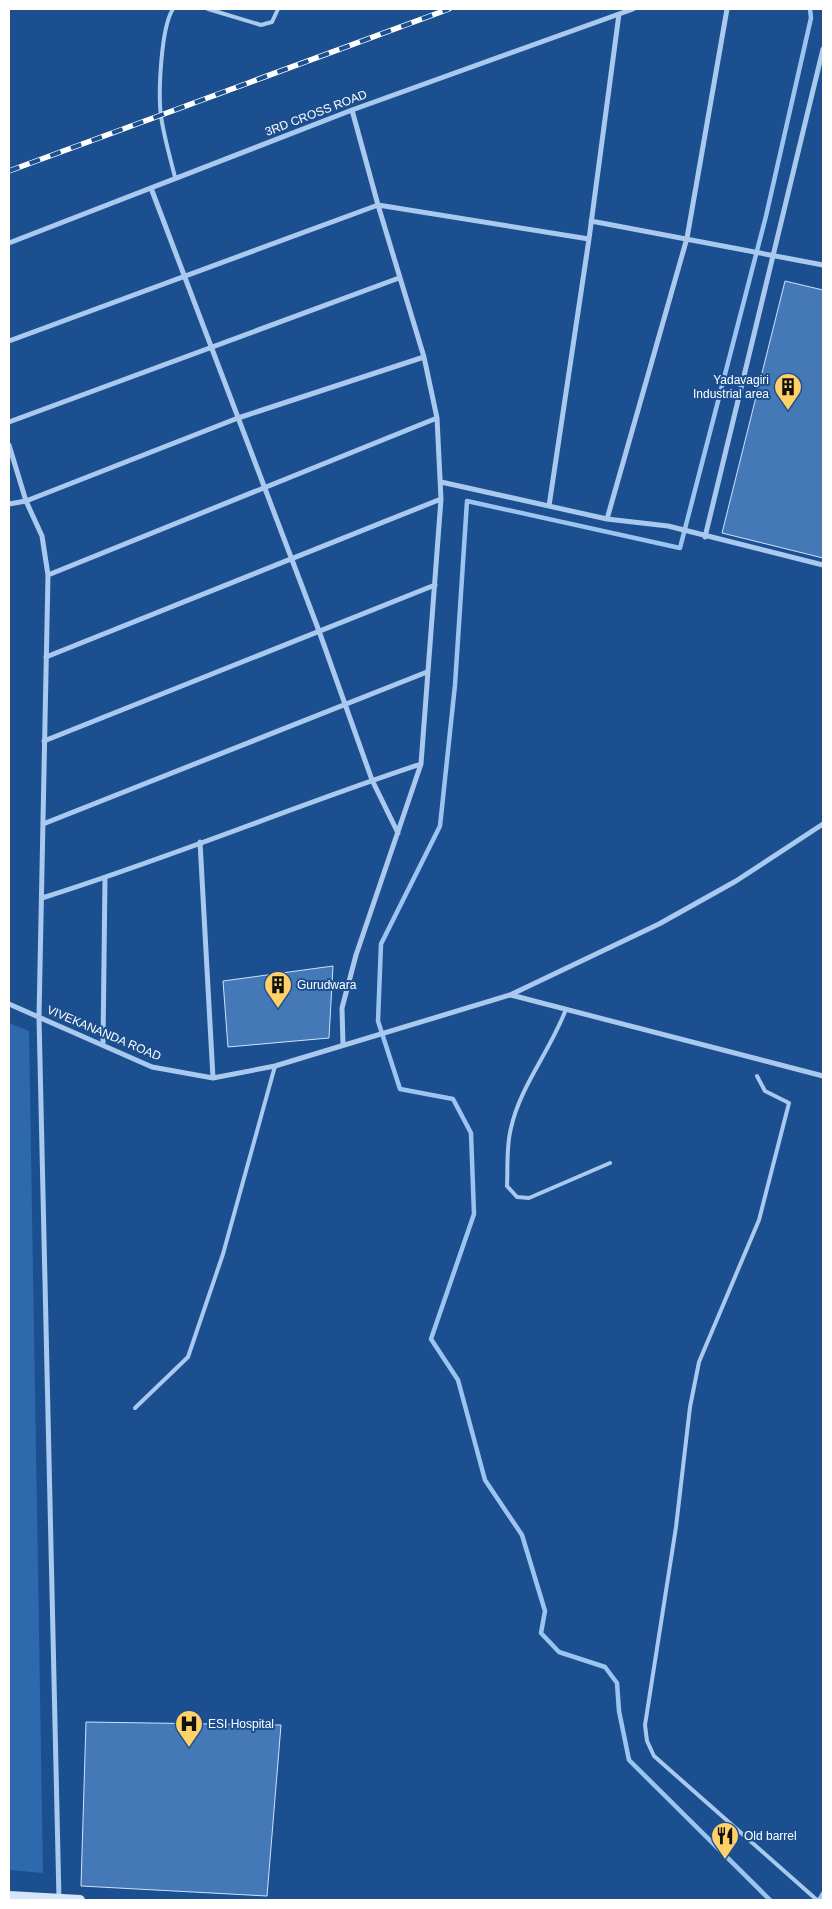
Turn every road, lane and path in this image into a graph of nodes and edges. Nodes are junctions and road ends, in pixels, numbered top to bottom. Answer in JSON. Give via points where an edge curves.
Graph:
{"nodes":[{"id":1,"x":173,"y":9,"type":"edge"},
{"id":2,"x":208,"y":9,"type":"edge"},
{"id":3,"x":278,"y":9,"type":"edge"},
{"id":4,"x":633,"y":9,"type":"edge"},
{"id":5,"x":727,"y":9,"type":"edge"},
{"id":6,"x":619,"y":14,"type":"junction"},
{"id":7,"x":823,"y":49,"type":"edge"},
{"id":8,"x":352,"y":110,"type":"junction"},
{"id":9,"x":175,"y":177,"type":"junction"},
{"id":10,"x":151,"y":188,"type":"junction"},
{"id":11,"x":378,"y":205,"type":"junction"},
{"id":12,"x":591,"y":220,"type":"junction"},
{"id":13,"x":687,"y":238,"type":"junction"},
{"id":14,"x":589,"y":239,"type":"junction"},
{"id":15,"x":9,"y":243,"type":"edge"},
{"id":16,"x":771,"y":255,"type":"junction"},
{"id":17,"x":823,"y":265,"type":"edge"},
{"id":18,"x":184,"y":277,"type":"junction"},
{"id":19,"x":399,"y":278,"type":"junction"},
{"id":20,"x":9,"y":341,"type":"edge"},
{"id":21,"x":211,"y":346,"type":"junction"},
{"id":22,"x":424,"y":357,"type":"junction"},
{"id":23,"x":238,"y":418,"type":"junction"},
{"id":24,"x":437,"y":418,"type":"junction"},
{"id":25,"x":9,"y":422,"type":"edge"},
{"id":26,"x":9,"y":445,"type":"edge"},
{"id":27,"x":441,"y":482,"type":"junction"},
{"id":28,"x":264,"y":487,"type":"junction"},
{"id":29,"x":441,"y":499,"type":"junction"},
{"id":30,"x":26,"y":501,"type":"junction"},
{"id":31,"x":9,"y":504,"type":"edge"},
{"id":32,"x":549,"y":506,"type":"junction"},
{"id":33,"x":607,"y":519,"type":"junction"},
{"id":34,"x":705,"y":537,"type":"junction"},
{"id":35,"x":291,"y":559,"type":"junction"},
{"id":36,"x":823,"y":565,"type":"edge"},
{"id":37,"x":48,"y":575,"type":"junction"},
{"id":38,"x":435,"y":585,"type":"junction"},
{"id":39,"x":319,"y":632,"type":"junction"},
{"id":40,"x":46,"y":657,"type":"junction"},
{"id":41,"x":428,"y":672,"type":"junction"},
{"id":42,"x":346,"y":705,"type":"junction"},
{"id":43,"x":44,"y":741,"type":"junction"},
{"id":44,"x":421,"y":764,"type":"junction"},
{"id":45,"x":372,"y":780,"type":"junction"},
{"id":46,"x":43,"y":824,"type":"junction"},
{"id":47,"x":823,"y":824,"type":"edge"},
{"id":48,"x":398,"y":833,"type":"junction"},
{"id":49,"x":200,"y":842,"type":"junction"},
{"id":50,"x":105,"y":878,"type":"junction"},
{"id":51,"x":42,"y":898,"type":"junction"},
{"id":52,"x":510,"y":995,"type":"junction"},
{"id":53,"x":9,"y":1004,"type":"edge"},
{"id":54,"x":566,"y":1009,"type":"junction"},
{"id":55,"x":39,"y":1017,"type":"junction"},
{"id":56,"x":103,"y":1045,"type":"junction"},
{"id":57,"x":343,"y":1045,"type":"junction"},
{"id":58,"x":275,"y":1066,"type":"junction"},
{"id":59,"x":757,"y":1076,"type":"dead end"},
{"id":60,"x":823,"y":1076,"type":"edge"},
{"id":61,"x":213,"y":1078,"type":"junction"},
{"id":62,"x":610,"y":1163,"type":"dead end"},
{"id":63,"x":135,"y":1408,"type":"dead end"},
{"id":64,"x":823,"y":1893,"type":"edge"},
{"id":65,"x":9,"y":1896,"type":"edge"},
{"id":66,"x":59,"y":1900,"type":"edge"},
{"id":67,"x":80,"y":1900,"type":"edge"},
{"id":68,"x":818,"y":1900,"type":"edge"}],
"edges":[{"from":1,"to":9,"type":"lane","via":[[166,23],[161,115]]},
{"from":2,"to":3,"type":"lane","via":[[260,24],[272,22]]},
{"from":4,"to":6,"type":"street","name":"3RD CROSS ROAD"},
{"from":5,"to":13,"type":"street"},
{"from":6,"to":8,"type":"street","name":"3RD CROSS ROAD"},
{"from":6,"to":12,"type":"street"},
{"from":7,"to":16,"type":"street"},
{"from":8,"to":9,"type":"street","name":"3RD CROSS ROAD"},
{"from":8,"to":11,"type":"street"},
{"from":9,"to":10,"type":"street","name":"3RD CROSS ROAD"},
{"from":10,"to":15,"type":"street","name":"3RD CROSS ROAD"},
{"from":10,"to":18,"type":"street"},
{"from":11,"to":14,"type":"street"},
{"from":11,"to":18,"type":"street"},
{"from":11,"to":19,"type":"street"},
{"from":12,"to":13,"type":"street"},
{"from":12,"to":14,"type":"street"},
{"from":13,"to":16,"type":"street"},
{"from":13,"to":33,"type":"street"},
{"from":14,"to":32,"type":"street"},
{"from":16,"to":17,"type":"street"},
{"from":16,"to":34,"type":"street"},
{"from":18,"to":20,"type":"street"},
{"from":18,"to":21,"type":"street"},
{"from":19,"to":21,"type":"street"},
{"from":19,"to":22,"type":"street"},
{"from":21,"to":23,"type":"street"},
{"from":21,"to":25,"type":"street"},
{"from":22,"to":23,"type":"street"},
{"from":22,"to":24,"type":"street"},
{"from":23,"to":28,"type":"street"},
{"from":23,"to":30,"type":"street"},
{"from":24,"to":27,"type":"street"},
{"from":24,"to":28,"type":"street"},
{"from":26,"to":30,"type":"street"},
{"from":27,"to":29,"type":"street"},
{"from":27,"to":32,"type":"street"},
{"from":28,"to":35,"type":"street"},
{"from":28,"to":37,"type":"street"},
{"from":29,"to":35,"type":"street"},
{"from":29,"to":38,"type":"street"},
{"from":30,"to":31,"type":"street"},
{"from":30,"to":37,"type":"street","via":[[42,536]]},
{"from":32,"to":33,"type":"street"},
{"from":33,"to":34,"type":"street","via":[[668,526]]},
{"from":34,"to":36,"type":"street"},
{"from":35,"to":39,"type":"street"},
{"from":35,"to":40,"type":"street"},
{"from":37,"to":40,"type":"street"},
{"from":38,"to":39,"type":"street"},
{"from":38,"to":41,"type":"street"},
{"from":39,"to":42,"type":"street"},
{"from":39,"to":43,"type":"street"},
{"from":40,"to":43,"type":"street"},
{"from":41,"to":42,"type":"street"},
{"from":41,"to":44,"type":"street"},
{"from":42,"to":45,"type":"street"},
{"from":42,"to":46,"type":"street"},
{"from":43,"to":46,"type":"street"},
{"from":44,"to":45,"type":"street"},
{"from":44,"to":48,"type":"street"},
{"from":45,"to":48,"type":"street"},
{"from":45,"to":49,"type":"street"},
{"from":46,"to":51,"type":"street"},
{"from":47,"to":52,"type":"street","name":"VIVEKANANDA ROAD","via":[[736,880],[659,924]]},
{"from":48,"to":57,"type":"street","via":[[356,955],[342,1008]]},
{"from":49,"to":50,"type":"street"},
{"from":49,"to":61,"type":"street"},
{"from":50,"to":51,"type":"street"},
{"from":50,"to":56,"type":"street"},
{"from":51,"to":55,"type":"street"},
{"from":52,"to":54,"type":"street"},
{"from":52,"to":57,"type":"street","name":"VIVEKANANDA ROAD"},
{"from":53,"to":55,"type":"street","name":"VIVEKANANDA ROAD"},
{"from":54,"to":60,"type":"street"},
{"from":54,"to":62,"type":"lane","via":[[510,1129],[507,1186],[517,1197],[529,1198]]},
{"from":55,"to":56,"type":"street","name":"VIVEKANANDA ROAD"},
{"from":55,"to":66,"type":"street"},
{"from":56,"to":61,"type":"street","name":"VIVEKANANDA ROAD","via":[[152,1066]]},
{"from":57,"to":58,"type":"street","name":"VIVEKANANDA ROAD"},
{"from":58,"to":61,"type":"street","name":"VIVEKANANDA ROAD"},
{"from":58,"to":63,"type":"lane","via":[[223,1254],[188,1357]]},
{"from":59,"to":68,"type":"lane","via":[[765,1092],[789,1103],[759,1220],[700,1362],[690,1407],[676,1527],[645,1725],[647,1741],[654,1756]]},
{"from":64,"to":68,"type":"lane"},
{"from":65,"to":66,"type":"main road"},
{"from":66,"to":67,"type":"main road"}]}
